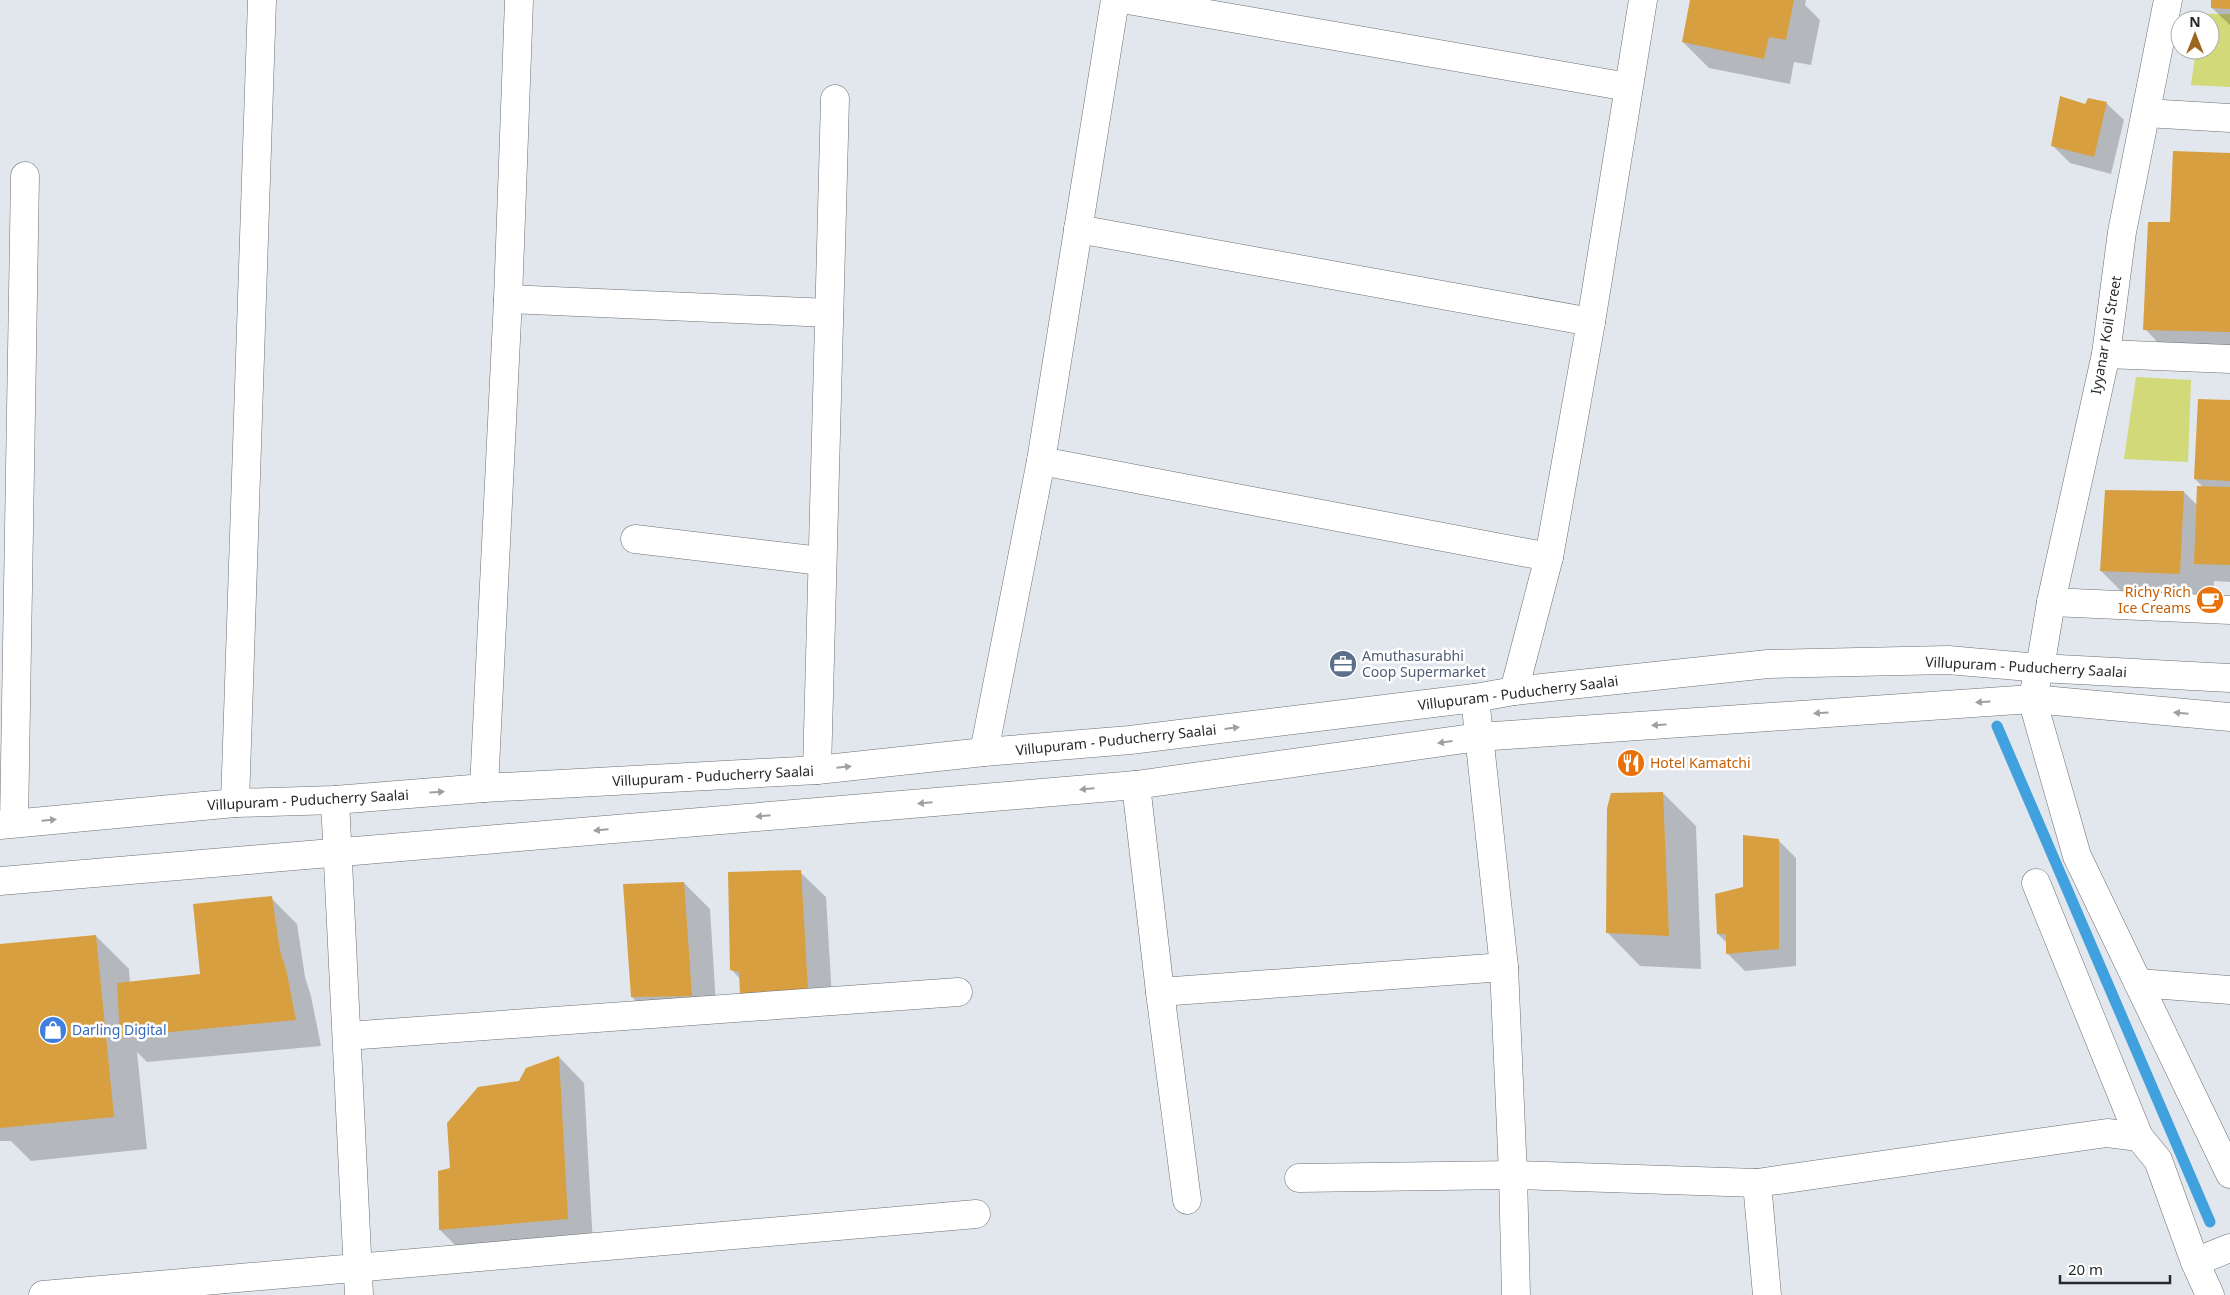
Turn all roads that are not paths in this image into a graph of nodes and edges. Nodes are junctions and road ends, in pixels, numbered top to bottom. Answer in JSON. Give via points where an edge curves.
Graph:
{"nodes":[{"id":1,"x":262,"y":0,"type":"edge"},
{"id":2,"x":519,"y":0,"type":"edge"},
{"id":3,"x":1115,"y":0,"type":"edge"},
{"id":4,"x":1128,"y":0,"type":"edge"},
{"id":5,"x":1642,"y":0,"type":"edge"},
{"id":6,"x":2168,"y":0,"type":"edge"},
{"id":7,"x":1628,"y":87,"type":"junction"},
{"id":8,"x":835,"y":99,"type":"dead end"},
{"id":9,"x":2146,"y":113,"type":"junction"},
{"id":10,"x":2230,"y":118,"type":"edge"},
{"id":11,"x":25,"y":176,"type":"dead end"},
{"id":12,"x":1078,"y":229,"type":"junction"},
{"id":13,"x":508,"y":299,"type":"junction"},
{"id":14,"x":828,"y":313,"type":"junction"},
{"id":15,"x":1591,"y":322,"type":"junction"},
{"id":16,"x":2106,"y":354,"type":"junction"},
{"id":17,"x":2230,"y":359,"type":"edge"},
{"id":18,"x":1041,"y":461,"type":"junction"},
{"id":19,"x":635,"y":539,"type":"dead end"},
{"id":20,"x":1549,"y":557,"type":"junction"},
{"id":21,"x":821,"y":561,"type":"junction"},
{"id":22,"x":2050,"y":602,"type":"junction"},
{"id":23,"x":2230,"y":610,"type":"edge"},
{"id":24,"x":2040,"y":668,"type":"junction"},
{"id":25,"x":2230,"y":678,"type":"edge"},
{"id":26,"x":1514,"y":691,"type":"junction"},
{"id":27,"x":1474,"y":698,"type":"junction"},
{"id":28,"x":2032,"y":699,"type":"junction"},
{"id":29,"x":2230,"y":717,"type":"edge"},
{"id":30,"x":1479,"y":737,"type":"junction"},
{"id":31,"x":984,"y":752,"type":"junction"},
{"id":32,"x":817,"y":770,"type":"junction"},
{"id":33,"x":1136,"y":784,"type":"junction"},
{"id":34,"x":484,"y":788,"type":"junction"},
{"id":35,"x":335,"y":800,"type":"junction"},
{"id":36,"x":235,"y":803,"type":"junction"},
{"id":37,"x":7,"y":824,"type":"edge"},
{"id":38,"x":338,"y":853,"type":"junction"},
{"id":39,"x":0,"y":881,"type":"edge"},
{"id":40,"x":2036,"y":883,"type":"dead end"},
{"id":41,"x":1504,"y":967,"type":"junction"},
{"id":42,"x":2138,"y":983,"type":"junction"},
{"id":43,"x":2230,"y":990,"type":"edge"},
{"id":44,"x":958,"y":992,"type":"dead end"},
{"id":45,"x":1160,"y":992,"type":"junction"},
{"id":46,"x":347,"y":1036,"type":"junction"},
{"id":47,"x":2139,"y":1137,"type":"junction"},
{"id":48,"x":2230,"y":1174,"type":"edge"},
{"id":49,"x":1514,"y":1175,"type":"junction"},
{"id":50,"x":1299,"y":1178,"type":"dead end"},
{"id":51,"x":1756,"y":1183,"type":"junction"},
{"id":52,"x":1187,"y":1200,"type":"dead end"},
{"id":53,"x":976,"y":1214,"type":"dead end"},
{"id":54,"x":2230,"y":1248,"type":"edge"},
{"id":55,"x":2195,"y":1262,"type":"junction"},
{"id":56,"x":358,"y":1267,"type":"junction"},
{"id":57,"x":42,"y":1295,"type":"edge"},
{"id":58,"x":359,"y":1295,"type":"edge"},
{"id":59,"x":1516,"y":1295,"type":"edge"},
{"id":60,"x":1767,"y":1295,"type":"edge"},
{"id":61,"x":2210,"y":1295,"type":"edge"}],
"edges":[{"from":1,"to":36,"type":"main road"},
{"from":2,"to":13,"type":"main road"},
{"from":3,"to":12,"type":"main road"},
{"from":4,"to":7,"type":"main road"},
{"from":5,"to":7,"type":"main road"},
{"from":6,"to":9,"type":"main road","name":"Iyyanar Koil Street"},
{"from":7,"to":15,"type":"main road"},
{"from":8,"to":14,"type":"main road"},
{"from":9,"to":10,"type":"main road"},
{"from":9,"to":16,"type":"main road","name":"Iyyanar Koil Street","via":[[2122,232]]},
{"from":11,"to":37,"type":"main road"},
{"from":12,"to":15,"type":"main road"},
{"from":12,"to":18,"type":"main road"},
{"from":13,"to":14,"type":"main road"},
{"from":13,"to":34,"type":"main road"},
{"from":14,"to":21,"type":"main road"},
{"from":15,"to":20,"type":"main road"},
{"from":16,"to":17,"type":"main road"},
{"from":16,"to":22,"type":"main road","name":"Iyyanar Koil Street"},
{"from":18,"to":20,"type":"main road"},
{"from":18,"to":31,"type":"main road"},
{"from":19,"to":21,"type":"main road"},
{"from":20,"to":26,"type":"main road"},
{"from":21,"to":32,"type":"main road"},
{"from":22,"to":23,"type":"main road"},
{"from":22,"to":24,"type":"main road","name":"Iyyanar Koil Street"},
{"from":24,"to":25,"type":"main road","name":"Villupuram - Puducherry Saalai"},
{"from":24,"to":26,"type":"main road","name":"Villupuram - Puducherry Saalai","via":[[1948,660],[1768,664]]},
{"from":24,"to":28,"type":"main road","name":"Iyyanar Koil Street"},
{"from":26,"to":27,"type":"main road","name":"Villupuram - Puducherry Saalai"},
{"from":27,"to":30,"type":"main road"},
{"from":31,"to":27,"type":"main road","name":"Villupuram - Puducherry Saalai","one_way":true,"via":[[1130,740]]},
{"from":29,"to":28,"type":"main road","one_way":true},
{"from":28,"to":30,"type":"main road","one_way":true},
{"from":28,"to":42,"type":"main road","via":[[2077,856]]},
{"from":30,"to":33,"type":"main road","one_way":true},
{"from":30,"to":41,"type":"main road"},
{"from":32,"to":31,"type":"main road","name":"Villupuram - Puducherry Saalai","one_way":true},
{"from":32,"to":34,"type":"main road","name":"Villupuram - Puducherry Saalai"},
{"from":33,"to":38,"type":"main road","one_way":true},
{"from":33,"to":45,"type":"main road"},
{"from":35,"to":34,"type":"main road","name":"Villupuram - Puducherry Saalai","one_way":true},
{"from":35,"to":36,"type":"main road","name":"Villupuram - Puducherry Saalai"},
{"from":35,"to":38,"type":"main road"},
{"from":37,"to":36,"type":"main road","name":"Villupuram - Puducherry Saalai","one_way":true},
{"from":38,"to":39,"type":"main road"},
{"from":38,"to":46,"type":"main road"},
{"from":40,"to":47,"type":"main road"},
{"from":41,"to":45,"type":"main road"},
{"from":41,"to":49,"type":"main road"},
{"from":42,"to":43,"type":"main road"},
{"from":42,"to":48,"type":"main road"},
{"from":44,"to":46,"type":"main road"},
{"from":45,"to":52,"type":"main road"},
{"from":46,"to":56,"type":"main road"},
{"from":47,"to":51,"type":"main road","via":[[2107,1133]]},
{"from":47,"to":55,"type":"main road","via":[[2158,1160]]},
{"from":49,"to":50,"type":"main road"},
{"from":49,"to":51,"type":"main road"},
{"from":49,"to":59,"type":"main road"},
{"from":51,"to":60,"type":"main road"},
{"from":53,"to":56,"type":"main road"},
{"from":54,"to":55,"type":"main road"},
{"from":55,"to":61,"type":"main road"},
{"from":56,"to":57,"type":"main road"},
{"from":56,"to":58,"type":"main road"}]}
